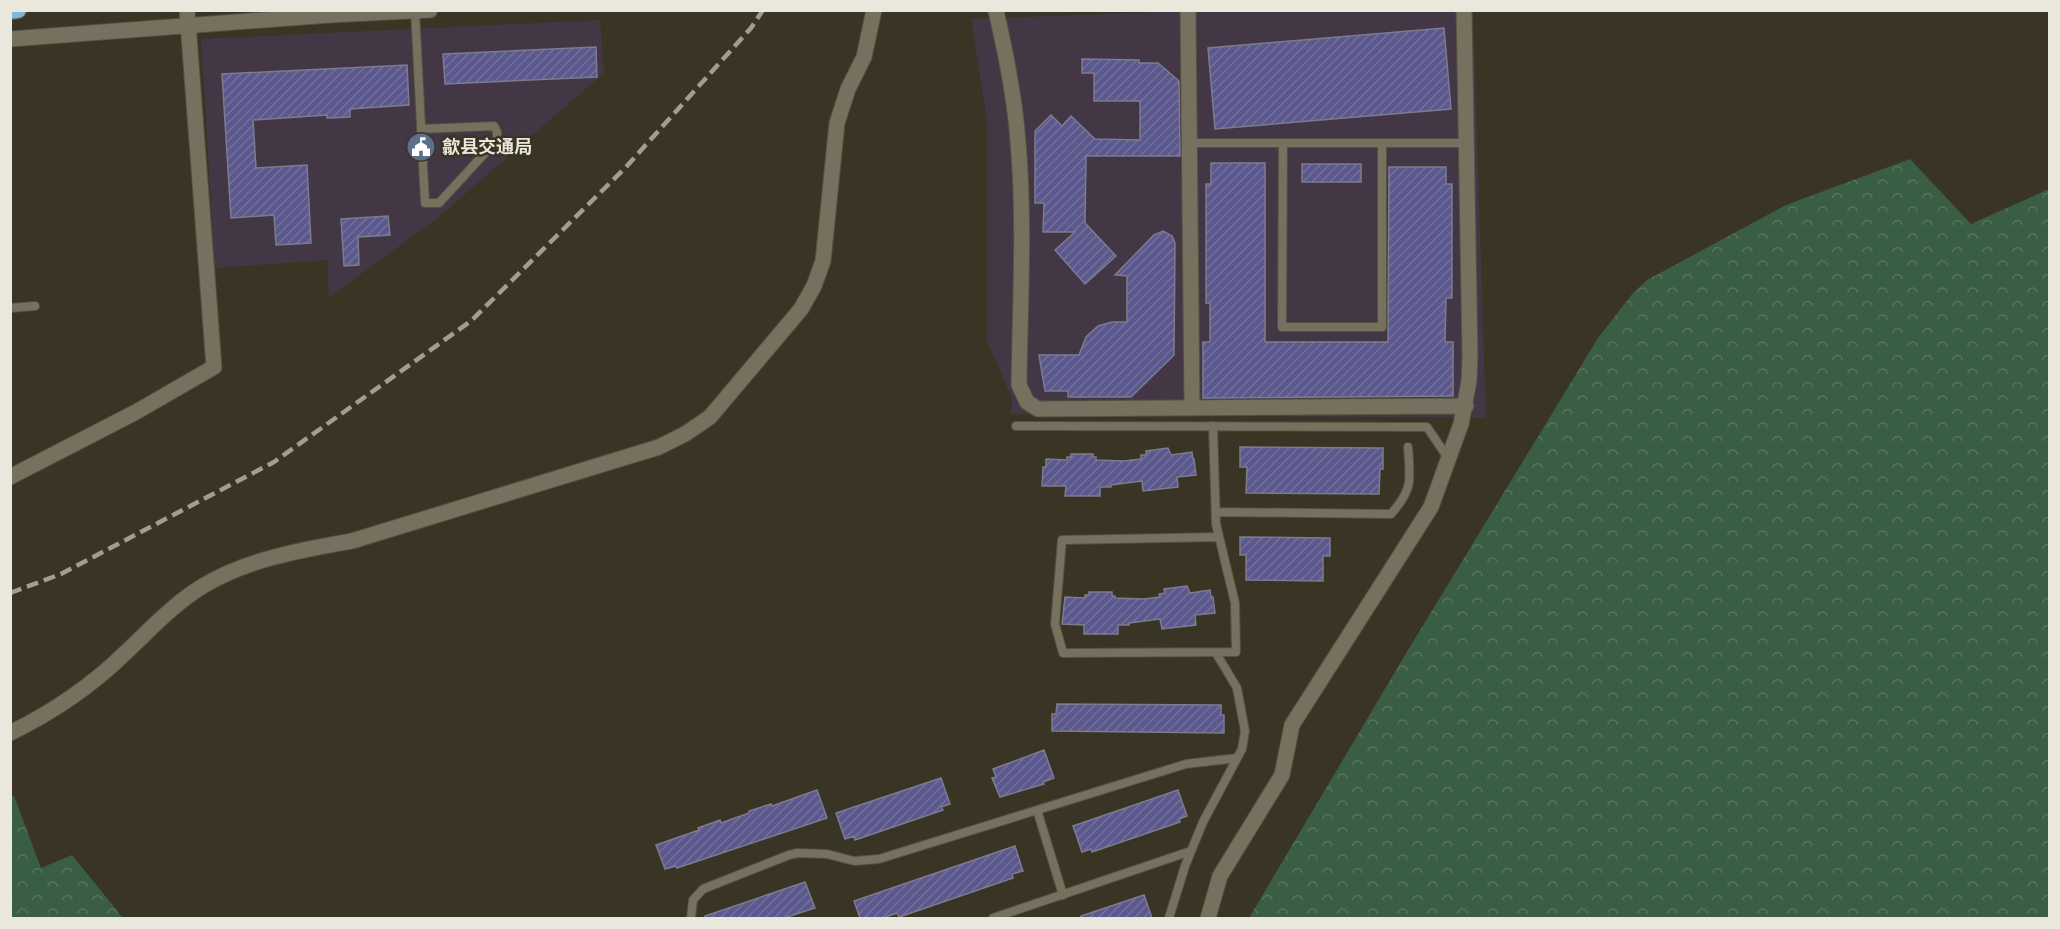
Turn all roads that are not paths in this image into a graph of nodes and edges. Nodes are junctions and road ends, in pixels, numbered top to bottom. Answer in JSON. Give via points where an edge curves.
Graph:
{"nodes":[{"id":1,"x":18,"y":10,"type":"edge"},
{"id":2,"x":430,"y":10,"type":"edge"},
{"id":3,"x":874,"y":10,"type":"edge"},
{"id":4,"x":1188,"y":10,"type":"edge"},
{"id":5,"x":1464,"y":10,"type":"edge"},
{"id":6,"x":10,"y":11,"type":"edge"},
{"id":7,"x":415,"y":11,"type":"edge"},
{"id":8,"x":996,"y":11,"type":"edge"},
{"id":9,"x":188,"y":18,"type":"edge"},
{"id":10,"x":10,"y":39,"type":"edge"},
{"id":11,"x":421,"y":129,"type":"junction"},
{"id":12,"x":1189,"y":143,"type":"junction"},
{"id":13,"x":1283,"y":143,"type":"junction"},
{"id":14,"x":1382,"y":143,"type":"junction"},
{"id":15,"x":1467,"y":143,"type":"junction"},
{"id":16,"x":35,"y":306,"type":"dead end"},
{"id":17,"x":10,"y":308,"type":"edge"},
{"id":18,"x":1466,"y":406,"type":"junction"},
{"id":19,"x":1192,"y":408,"type":"junction"},
{"id":20,"x":1016,"y":426,"type":"dead end"},
{"id":21,"x":1214,"y":426,"type":"junction"},
{"id":22,"x":1408,"y":447,"type":"dead end"},
{"id":23,"x":1449,"y":460,"type":"junction"},
{"id":24,"x":10,"y":477,"type":"edge"},
{"id":25,"x":1216,"y":512,"type":"junction"},
{"id":26,"x":1219,"y":537,"type":"junction"},
{"id":27,"x":1216,"y":653,"type":"junction"},
{"id":28,"x":10,"y":733,"type":"edge"},
{"id":29,"x":1237,"y":758,"type":"junction"},
{"id":30,"x":1037,"y":810,"type":"junction"},
{"id":31,"x":1191,"y":851,"type":"junction"},
{"id":32,"x":1063,"y":894,"type":"junction"},
{"id":33,"x":691,"y":918,"type":"edge"},
{"id":34,"x":993,"y":918,"type":"edge"},
{"id":35,"x":1169,"y":918,"type":"edge"},
{"id":36,"x":1208,"y":918,"type":"edge"}],
"edges":[{"from":1,"to":6,"type":"highway"},
{"from":2,"to":7,"type":"street"},
{"from":3,"to":28,"type":"street","via":[[864,57],[837,123],[819,274],[801,309],[710,417],[659,447],[352,541],[299,551],[232,571],[173,608],[80,690],[34,722]]},
{"from":4,"to":12,"type":"street"},
{"from":5,"to":15,"type":"street"},
{"from":7,"to":9,"type":"street"},
{"from":7,"to":11,"type":"lane"},
{"from":8,"to":19,"type":"street","via":[[1009,66],[1021,188],[1021,391],[1038,409]]},
{"from":9,"to":10,"type":"street"},
{"from":9,"to":24,"type":"street","via":[[214,367]]},
{"from":11,"to":11,"type":"lane","via":[[494,126],[497,140],[439,203],[425,202]]},
{"from":12,"to":13,"type":"lane"},
{"from":12,"to":19,"type":"street"},
{"from":13,"to":14,"type":"lane"},
{"from":13,"to":14,"type":"lane","via":[[1282,327],[1382,327]]},
{"from":14,"to":15,"type":"lane"},
{"from":15,"to":18,"type":"street","via":[[1470,356]]},
{"from":16,"to":17,"type":"lane"},
{"from":18,"to":19,"type":"street"},
{"from":18,"to":23,"type":"street"},
{"from":20,"to":21,"type":"lane"},
{"from":21,"to":23,"type":"lane","via":[[1427,427]]},
{"from":21,"to":25,"type":"lane"},
{"from":22,"to":25,"type":"lane","via":[[1411,483],[1391,514]]},
{"from":23,"to":36,"type":"street","via":[[1431,507],[1292,725],[1282,775],[1220,876]]},
{"from":25,"to":26,"type":"lane"},
{"from":26,"to":27,"type":"lane","via":[[1235,603],[1236,652]]},
{"from":26,"to":27,"type":"lane","via":[[1062,540],[1055,624],[1063,653]]},
{"from":27,"to":29,"type":"lane","via":[[1237,688],[1245,731]]},
{"from":29,"to":30,"type":"lane","via":[[1186,764]]},
{"from":29,"to":31,"type":"lane"},
{"from":30,"to":32,"type":"lane"},
{"from":30,"to":33,"type":"lane","via":[[871,861],[817,853],[789,855],[703,889],[693,900]]},
{"from":31,"to":32,"type":"lane"},
{"from":31,"to":35,"type":"lane"},
{"from":32,"to":34,"type":"lane"}]}
